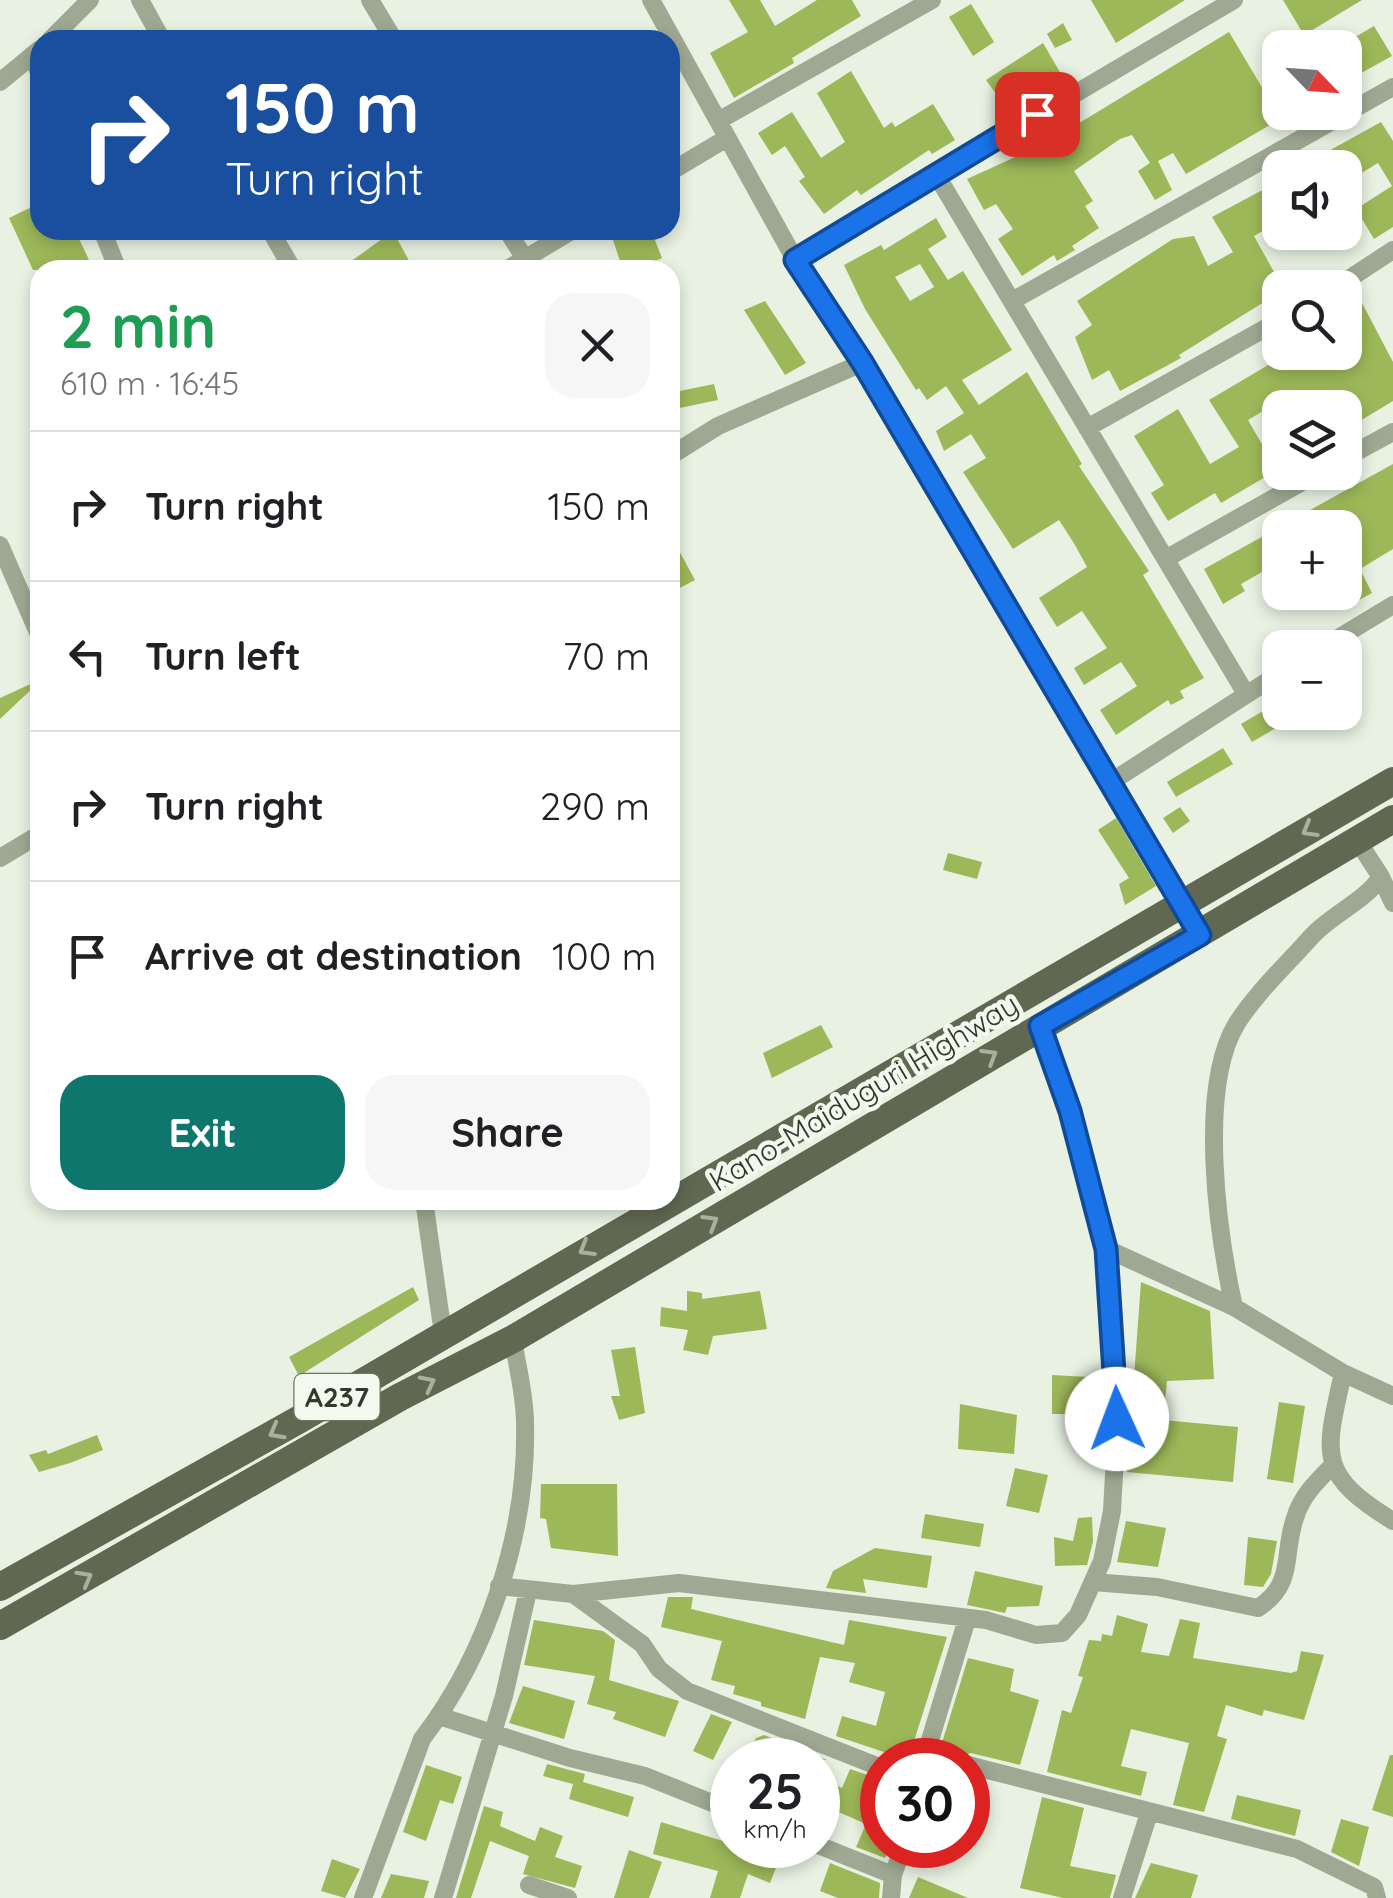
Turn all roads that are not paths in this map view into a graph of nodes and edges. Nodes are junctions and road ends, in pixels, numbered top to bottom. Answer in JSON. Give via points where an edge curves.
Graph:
{"nodes":[{"id":1,"x":90,"y":0,"type":"edge"},
{"id":2,"x":140,"y":0,"type":"edge"},
{"id":3,"x":370,"y":0,"type":"edge"},
{"id":4,"x":651,"y":0,"type":"edge"},
{"id":5,"x":932,"y":0,"type":"edge"},
{"id":6,"x":1234,"y":0,"type":"edge"},
{"id":7,"x":60,"y":30,"type":"edge"},
{"id":8,"x":156,"y":30,"type":"edge"},
{"id":9,"x":388,"y":30,"type":"edge"},
{"id":10,"x":668,"y":30,"type":"edge"},
{"id":11,"x":680,"y":52,"type":"edge"},
{"id":12,"x":30,"y":57,"type":"edge"},
{"id":13,"x":0,"y":82,"type":"edge"},
{"id":14,"x":1393,"y":87,"type":"edge"},
{"id":15,"x":718,"y":121,"type":"junction"},
{"id":16,"x":727,"y":138,"type":"junction"},
{"id":17,"x":680,"y":166,"type":"edge"},
{"id":18,"x":936,"y":176,"type":"junction"},
{"id":19,"x":513,"y":240,"type":"edge"},
{"id":20,"x":556,"y":240,"type":"edge"},
{"id":21,"x":1393,"y":250,"type":"edge"},
{"id":22,"x":524,"y":259,"type":"joint"},
{"id":23,"x":795,"y":260,"type":"junction"},
{"id":24,"x":1362,"y":270,"type":"edge"},
{"id":25,"x":1012,"y":301,"type":"junction"},
{"id":26,"x":1262,"y":330,"type":"edge"},
{"id":27,"x":862,"y":362,"type":"junction"},
{"id":28,"x":1086,"y":428,"type":"junction"},
{"id":29,"x":1393,"y":432,"type":"edge"},
{"id":30,"x":1362,"y":449,"type":"edge"},
{"id":31,"x":680,"y":450,"type":"edge"},
{"id":32,"x":1288,"y":490,"type":"edge"},
{"id":33,"x":0,"y":545,"type":"edge"},
{"id":34,"x":1167,"y":558,"type":"junction"},
{"id":35,"x":1393,"y":604,"type":"edge"},
{"id":36,"x":30,"y":615,"type":"edge"},
{"id":37,"x":1351,"y":630,"type":"edge"},
{"id":38,"x":1262,"y":684,"type":"edge"},
{"id":39,"x":1246,"y":694,"type":"junction"},
{"id":40,"x":1393,"y":781,"type":"edge"},
{"id":41,"x":1111,"y":782,"type":"junction"},
{"id":42,"x":1393,"y":819,"type":"edge"},
{"id":43,"x":30,"y":840,"type":"edge"},
{"id":44,"x":1357,"y":840,"type":"junction"},
{"id":45,"x":0,"y":858,"type":"edge"},
{"id":46,"x":1381,"y":877,"type":"junction"},
{"id":47,"x":1184,"y":903,"type":"junction"},
{"id":48,"x":1393,"y":903,"type":"edge"},
{"id":49,"x":1200,"y":935,"type":"junction"},
{"id":50,"x":1040,"y":1026,"type":"junction"},
{"id":51,"x":680,"y":1196,"type":"edge"},
{"id":52,"x":425,"y":1210,"type":"edge"},
{"id":53,"x":656,"y":1210,"type":"edge"},
{"id":54,"x":1106,"y":1249,"type":"junction"},
{"id":55,"x":1234,"y":1307,"type":"junction"},
{"id":56,"x":443,"y":1334,"type":"junction"},
{"id":57,"x":512,"y":1339,"type":"junction"},
{"id":58,"x":1342,"y":1373,"type":"junction"},
{"id":59,"x":1391,"y":1391,"type":"edge"},
{"id":60,"x":1331,"y":1467,"type":"junction"},
{"id":61,"x":1393,"y":1521,"type":"edge"},
{"id":62,"x":1093,"y":1582,"type":"junction"},
{"id":63,"x":499,"y":1586,"type":"junction"},
{"id":64,"x":0,"y":1587,"type":"edge"},
{"id":65,"x":528,"y":1591,"type":"junction"},
{"id":66,"x":573,"y":1594,"type":"junction"},
{"id":67,"x":967,"y":1618,"type":"junction"},
{"id":68,"x":0,"y":1626,"type":"edge"},
{"id":69,"x":439,"y":1716,"type":"junction"},
{"id":70,"x":492,"y":1736,"type":"junction"},
{"id":71,"x":930,"y":1738,"type":"edge"},
{"id":72,"x":860,"y":1759,"type":"edge"},
{"id":73,"x":990,"y":1771,"type":"edge"},
{"id":74,"x":710,"y":1802,"type":"edge"},
{"id":75,"x":1148,"y":1813,"type":"junction"},
{"id":76,"x":840,"y":1853,"type":"edge"},
{"id":77,"x":895,"y":1868,"type":"edge"},
{"id":78,"x":893,"y":1874,"type":"junction"},
{"id":79,"x":529,"y":1885,"type":"dead end"},
{"id":80,"x":363,"y":1898,"type":"edge"},
{"id":81,"x":443,"y":1898,"type":"edge"},
{"id":82,"x":568,"y":1898,"type":"edge"},
{"id":83,"x":891,"y":1898,"type":"edge"},
{"id":84,"x":1122,"y":1898,"type":"edge"},
{"id":85,"x":1377,"y":1898,"type":"edge"}],
"edges":[{"from":1,"to":7,"type":"street"},
{"from":2,"to":8,"type":"street"},
{"from":3,"to":9,"type":"street"},
{"from":4,"to":10,"type":"street"},
{"from":5,"to":15,"type":"street"},
{"from":6,"to":18,"type":"street"},
{"from":11,"to":15,"type":"street"},
{"from":12,"to":13,"type":"street"},
{"from":14,"to":25,"type":"street"},
{"from":15,"to":16,"type":"street"},
{"from":16,"to":17,"type":"street"},
{"from":16,"to":23,"type":"street"},
{"from":18,"to":23,"type":"street"},
{"from":18,"to":25,"type":"street"},
{"from":19,"to":22,"type":"street"},
{"from":20,"to":22,"type":"street"},
{"from":21,"to":24,"type":"street"},
{"from":23,"to":27,"type":"street"},
{"from":25,"to":28,"type":"street"},
{"from":26,"to":28,"type":"street"},
{"from":27,"to":31,"type":"street"},
{"from":27,"to":41,"type":"street"},
{"from":28,"to":34,"type":"street"},
{"from":29,"to":30,"type":"street"},
{"from":32,"to":34,"type":"street"},
{"from":33,"to":36,"type":"street"},
{"from":34,"to":39,"type":"street"},
{"from":35,"to":37,"type":"street"},
{"from":38,"to":39,"type":"street"},
{"from":39,"to":41,"type":"street"},
{"from":40,"to":47,"type":"highway","name":"Kano-Maiduguri Highway","number":"A237","one_way":true},
{"from":41,"to":47,"type":"street"},
{"from":42,"to":44,"type":"highway","name":"Kano-Maiduguri Highway","number":"A237"},
{"from":43,"to":45,"type":"street"},
{"from":44,"to":46,"type":"street"},
{"from":44,"to":49,"type":"highway","name":"Kano-Maiduguri Highway","number":"A237"},
{"from":46,"to":48,"type":"street"},
{"from":46,"to":55,"type":"street","via":[[1316,931],[1236,1025],[1219,1076],[1213,1137],[1221,1246]]},
{"from":47,"to":49,"type":"street"},
{"from":47,"to":51,"type":"highway","name":"Kano-Maiduguri Highway","number":"A237","one_way":true},
{"from":49,"to":50,"type":"highway","name":"Kano-Maiduguri Highway","number":"A237"},
{"from":50,"to":54,"type":"street"},
{"from":57,"to":50,"type":"highway","name":"Kano-Maiduguri Highway","number":"A237","one_way":true},
{"from":52,"to":56,"type":"street"},
{"from":53,"to":56,"type":"highway","name":"Kano-Maiduguri Highway","number":"A237","one_way":true},
{"from":54,"to":55,"type":"street"},
{"from":54,"to":62,"type":"street","via":[[1117,1419],[1112,1511]]},
{"from":55,"to":58,"type":"street"},
{"from":56,"to":64,"type":"highway","name":"Kano-Maiduguri Highway","number":"A237","one_way":true},
{"from":57,"to":63,"type":"street","via":[[526,1422],[520,1494]]},
{"from":68,"to":57,"type":"highway","name":"Kano-Maiduguri Highway","number":"A237","one_way":true},
{"from":58,"to":59,"type":"street"},
{"from":58,"to":60,"type":"street","via":[[1329,1436]]},
{"from":60,"to":61,"type":"street","via":[[1354,1494]]},
{"from":60,"to":62,"type":"street","via":[[1294,1518],[1280,1590],[1258,1608],[1157,1587]]},
{"from":62,"to":67,"type":"street","via":[[1062,1634],[1036,1635]]},
{"from":63,"to":65,"type":"street"},
{"from":63,"to":69,"type":"street"},
{"from":65,"to":66,"type":"street"},
{"from":65,"to":70,"type":"street"},
{"from":66,"to":67,"type":"street","via":[[679,1583]]},
{"from":66,"to":72,"type":"street","via":[[642,1644],[659,1669],[687,1690]]},
{"from":67,"to":71,"type":"street"},
{"from":69,"to":70,"type":"street"},
{"from":69,"to":80,"type":"street","via":[[422,1738]]},
{"from":70,"to":74,"type":"street","via":[[644,1776]]},
{"from":70,"to":81,"type":"street"},
{"from":73,"to":75,"type":"street"},
{"from":75,"to":84,"type":"street"},
{"from":75,"to":85,"type":"street","via":[[1297,1849],[1361,1879]]},
{"from":76,"to":78,"type":"street"},
{"from":77,"to":78,"type":"street"},
{"from":78,"to":83,"type":"street"},
{"from":79,"to":82,"type":"street"}]}
